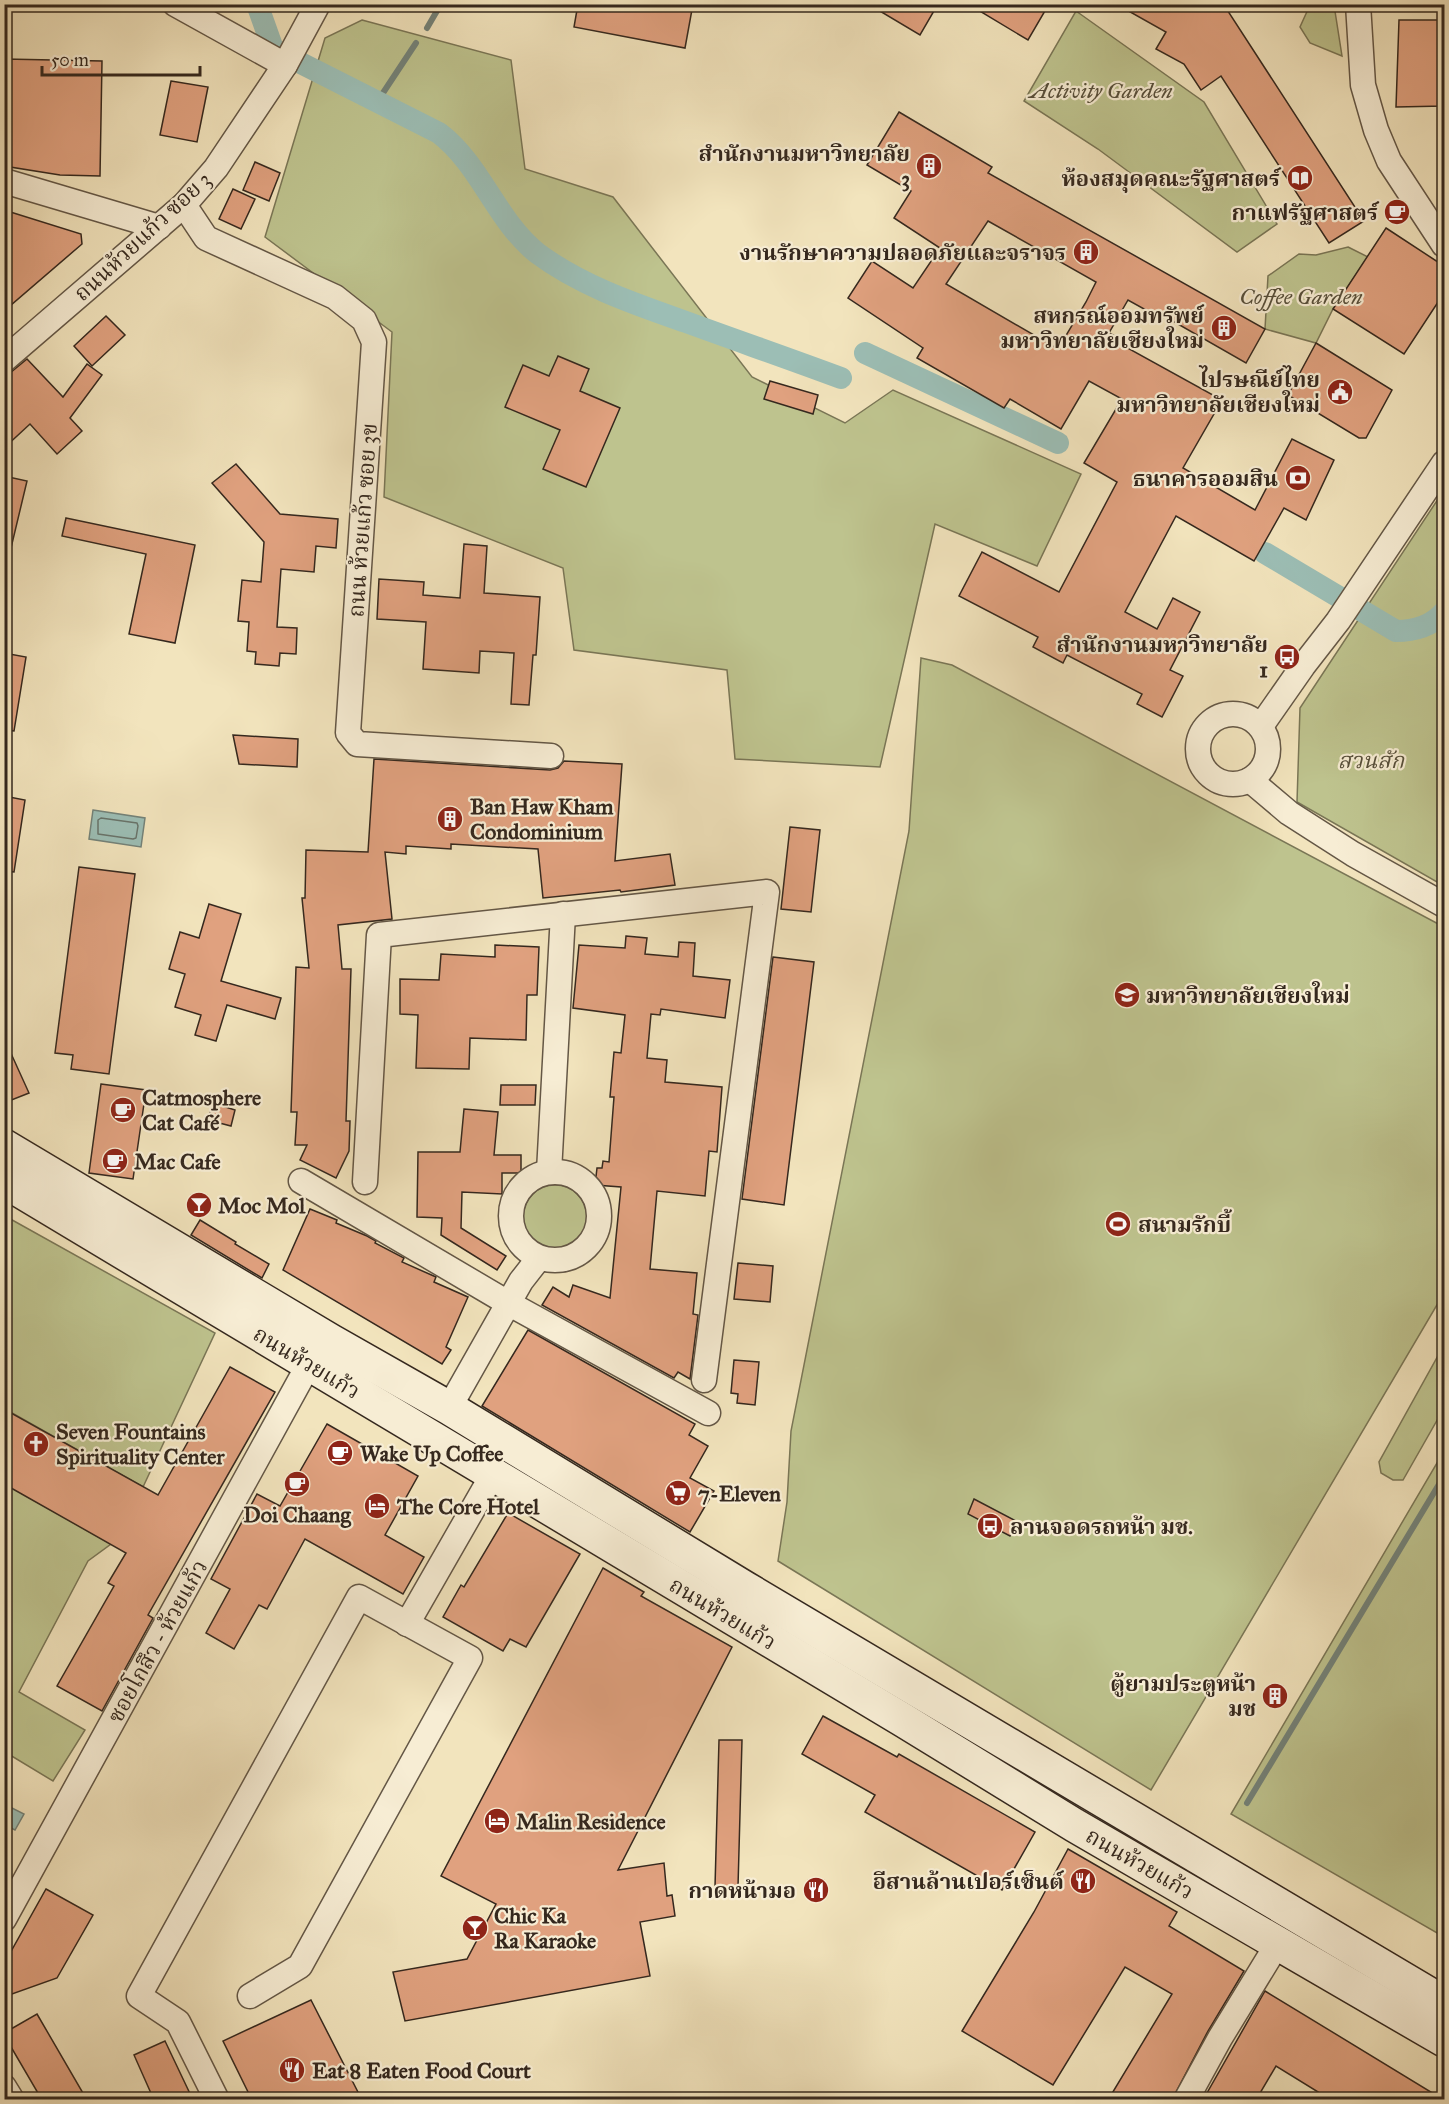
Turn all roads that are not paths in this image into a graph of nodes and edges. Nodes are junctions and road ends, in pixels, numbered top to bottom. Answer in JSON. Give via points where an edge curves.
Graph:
{"nodes":[{"id":1,"x":175,"y":4,"type":"edge"},
{"id":2,"x":318,"y":4,"type":"edge"},
{"id":3,"x":1358,"y":4,"type":"edge"},
{"id":4,"x":290,"y":55,"type":"junction"},
{"id":5,"x":4,"y":181,"type":"edge"},
{"id":6,"x":184,"y":205,"type":"junction"},
{"id":7,"x":159,"y":227,"type":"junction"},
{"id":8,"x":1444,"y":245,"type":"edge"},
{"id":9,"x":4,"y":360,"type":"edge"},
{"id":10,"x":1444,"y":463,"type":"edge"},
{"id":11,"x":1261,"y":726,"type":"junction"},
{"id":12,"x":551,"y":756,"type":"dead end"},
{"id":13,"x":1250,"y":780,"type":"junction"},
{"id":14,"x":1444,"y":905,"type":"edge"},
{"id":15,"x":563,"y":914,"type":"junction"},
{"id":16,"x":4,"y":1146,"type":"edge"},
{"id":17,"x":549,"y":1172,"type":"junction"},
{"id":18,"x":4,"y":1181,"type":"edge"},
{"id":19,"x":301,"y":1181,"type":"dead end"},
{"id":20,"x":365,"y":1182,"type":"dead end"},
{"id":21,"x":539,"y":1258,"type":"junction"},
{"id":22,"x":508,"y":1303,"type":"junction"},
{"id":23,"x":317,"y":1351,"type":"junction"},
{"id":24,"x":704,"y":1380,"type":"dead end"},
{"id":25,"x":449,"y":1408,"type":"junction"},
{"id":26,"x":708,"y":1413,"type":"dead end"},
{"id":27,"x":493,"y":1474,"type":"junction"},
{"id":28,"x":407,"y":1624,"type":"junction"},
{"id":29,"x":1137,"y":1822,"type":"junction"},
{"id":30,"x":1120,"y":1851,"type":"junction"},
{"id":31,"x":1192,"y":1855,"type":"junction"},
{"id":32,"x":1175,"y":1883,"type":"junction"},
{"id":33,"x":4,"y":1919,"type":"edge"},
{"id":34,"x":1278,"y":1943,"type":"junction"},
{"id":35,"x":250,"y":1996,"type":"dead end"},
{"id":36,"x":1444,"y":2003,"type":"edge"},
{"id":37,"x":1444,"y":2040,"type":"edge"},
{"id":38,"x":4,"y":2087,"type":"edge"},
{"id":39,"x":12,"y":2100,"type":"edge"},
{"id":40,"x":217,"y":2100,"type":"edge"},
{"id":41,"x":1186,"y":2100,"type":"edge"}],
"edges":[{"from":1,"to":4,"type":"street"},
{"from":2,"to":4,"type":"street","name":"ถนนห้วยแก้ว ซอย 3"},
{"from":3,"to":8,"type":"street","via":[[1363,85],[1376,130],[1389,161]]},
{"from":4,"to":6,"type":"street","name":"ถนนห้วยแก้ว ซอย 3","via":[[216,168]]},
{"from":5,"to":7,"type":"street"},
{"from":6,"to":7,"type":"street","name":"ถนนห้วยแก้ว ซอย 3"},
{"from":6,"to":12,"type":"street","name":"ถนน ห้วยแก้ว ซอย 3ข","via":[[206,238],[334,297],[364,320],[374,342],[348,734],[357,744]]},
{"from":7,"to":9,"type":"street","name":"ถนนห้วยแก้ว ซอย 3"},
{"from":10,"to":11,"type":"street","via":[[1338,621]]},
{"from":11,"to":13,"type":"street","via":[[1267,737],[1267,762]]},
{"from":11,"to":13,"type":"street","via":[[1248,716],[1226,714],[1204,729],[1199,741],[1198,755],[1207,773],[1216,780],[1238,784]]},
{"from":13,"to":14,"type":"street","via":[[1289,813]]},
{"from":15,"to":17,"type":"street"},
{"from":15,"to":20,"type":"street","via":[[379,935]]},
{"from":15,"to":24,"type":"street","via":[[767,892]]},
{"from":16,"to":23,"type":"main road","name":"ถนนห้วยแก้ว"},
{"from":17,"to":21,"type":"street","via":[[537,1175],[517,1192],[510,1216],[518,1241]]},
{"from":17,"to":21,"type":"street","via":[[564,1172],[589,1187],[600,1214],[598,1228],[581,1252],[568,1258]]},
{"from":18,"to":23,"type":"main road","name":"ถนนห้วยแก้ว"},
{"from":19,"to":22,"type":"street"},
{"from":21,"to":22,"type":"street"},
{"from":22,"to":25,"type":"street"},
{"from":22,"to":26,"type":"street"},
{"from":23,"to":25,"type":"main road","name":"ถนนห้วยแก้ว"},
{"from":23,"to":27,"type":"main road","name":"ถนนห้วยแก้ว"},
{"from":23,"to":33,"type":"street","name":"ซอยโกสึว - ห้วยแก้ว"},
{"from":25,"to":29,"type":"main road","name":"ถนนห้วยแก้ว"},
{"from":27,"to":28,"type":"street"},
{"from":27,"to":30,"type":"main road","name":"ถนนห้วยแก้ว"},
{"from":28,"to":35,"type":"street","via":[[470,1658],[300,1966]]},
{"from":28,"to":40,"type":"street","via":[[359,1597],[139,1996],[178,2022]]},
{"from":29,"to":30,"type":"main road"},
{"from":29,"to":31,"type":"main road","name":"ถนนห้วยแก้ว"},
{"from":30,"to":32,"type":"main road","name":"ถนนห้วยแก้ว"},
{"from":31,"to":32,"type":"main road"},
{"from":31,"to":36,"type":"main road","name":"ถนนห้วยแก้ว"},
{"from":32,"to":34,"type":"main road","name":"ถนนห้วยแก้ว"},
{"from":34,"to":37,"type":"main road","name":"ถนนห้วยแก้ว"},
{"from":34,"to":41,"type":"street"},
{"from":38,"to":39,"type":"street"}]}
